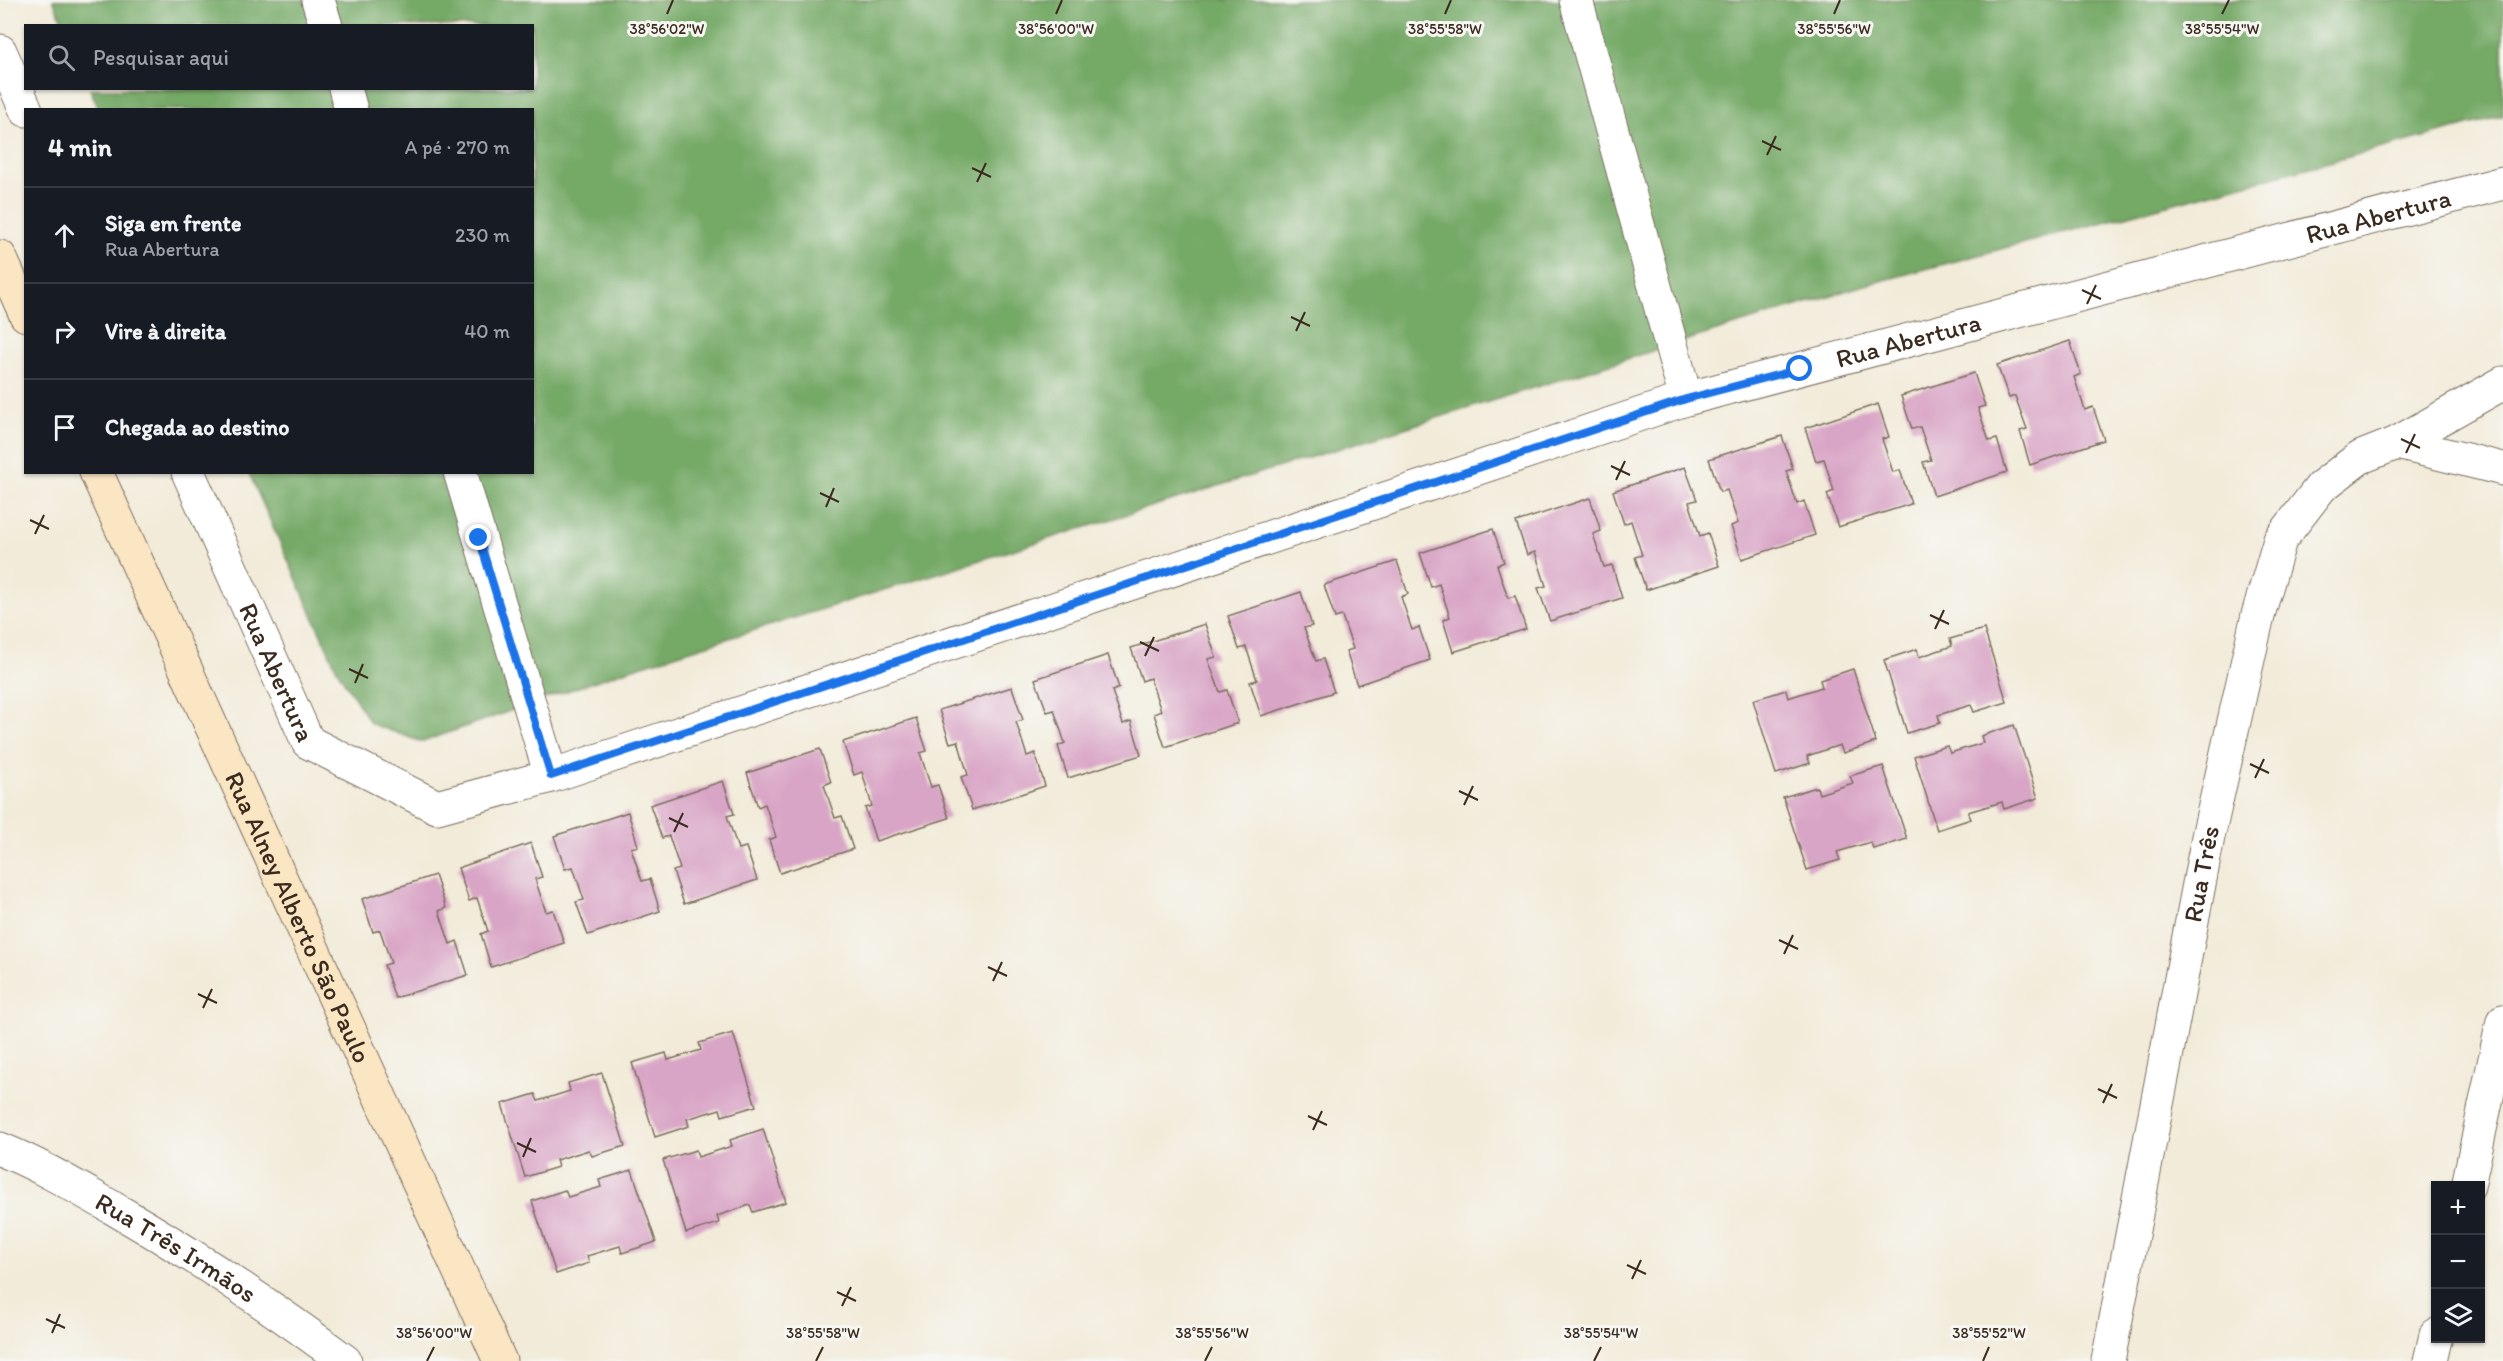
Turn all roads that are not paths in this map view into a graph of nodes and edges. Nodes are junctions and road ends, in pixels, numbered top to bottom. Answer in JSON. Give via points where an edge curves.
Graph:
{"nodes":[{"id":1,"x":318,"y":0,"type":"edge"},
{"id":2,"x":1576,"y":0,"type":"edge"},
{"id":3,"x":325,"y":24,"type":"edge"},
{"id":4,"x":0,"y":51,"type":"edge"},
{"id":5,"x":346,"y":90,"type":"edge"},
{"id":6,"x":25,"y":108,"type":"edge"},
{"id":7,"x":350,"y":108,"type":"edge"},
{"id":8,"x":2503,"y":183,"type":"edge"},
{"id":9,"x":0,"y":257,"type":"edge"},
{"id":10,"x":24,"y":311,"type":"edge"},
{"id":11,"x":2503,"y":383,"type":"edge"},
{"id":12,"x":1686,"y":399,"type":"junction"},
{"id":13,"x":2397,"y":443,"type":"junction"},
{"id":14,"x":2503,"y":469,"type":"edge"},
{"id":15,"x":97,"y":474,"type":"edge"},
{"id":16,"x":189,"y":474,"type":"edge"},
{"id":17,"x":461,"y":474,"type":"edge"},
{"id":18,"x":551,"y":776,"type":"junction"},
{"id":19,"x":2503,"y":1021,"type":"edge"},
{"id":20,"x":0,"y":1149,"type":"edge"},
{"id":21,"x":2469,"y":1181,"type":"edge"},
{"id":22,"x":2434,"y":1343,"type":"edge"},
{"id":23,"x":345,"y":1361,"type":"edge"},
{"id":24,"x":500,"y":1361,"type":"edge"},
{"id":25,"x":2108,"y":1361,"type":"edge"},
{"id":26,"x":2430,"y":1361,"type":"edge"}],
"edges":[{"from":1,"to":3,"type":"street"},
{"from":2,"to":12,"type":"street"},
{"from":4,"to":6,"type":"street"},
{"from":5,"to":7,"type":"street"},
{"from":8,"to":12,"type":"street","name":"Rua Abertura"},
{"from":9,"to":10,"type":"street"},
{"from":11,"to":13,"type":"street","name":"Rua Três"},
{"from":12,"to":18,"type":"street","name":"Rua Abertura"},
{"from":13,"to":14,"type":"street"},
{"from":13,"to":25,"type":"street","name":"Rua Três","via":[[2359,458],[2321,487],[2280,540],[2258,615],[2208,837]]},
{"from":15,"to":24,"type":"street","name":"Rua Alney Alberto São Paulo"},
{"from":16,"to":18,"type":"street","name":"Rua Abertura","via":[[308,742],[437,807]]},
{"from":17,"to":18,"type":"street"},
{"from":19,"to":21,"type":"street"},
{"from":20,"to":23,"type":"street","name":"Rua Três Irmãos","via":[[33,1162],[170,1241]]},
{"from":22,"to":26,"type":"street"}]}
